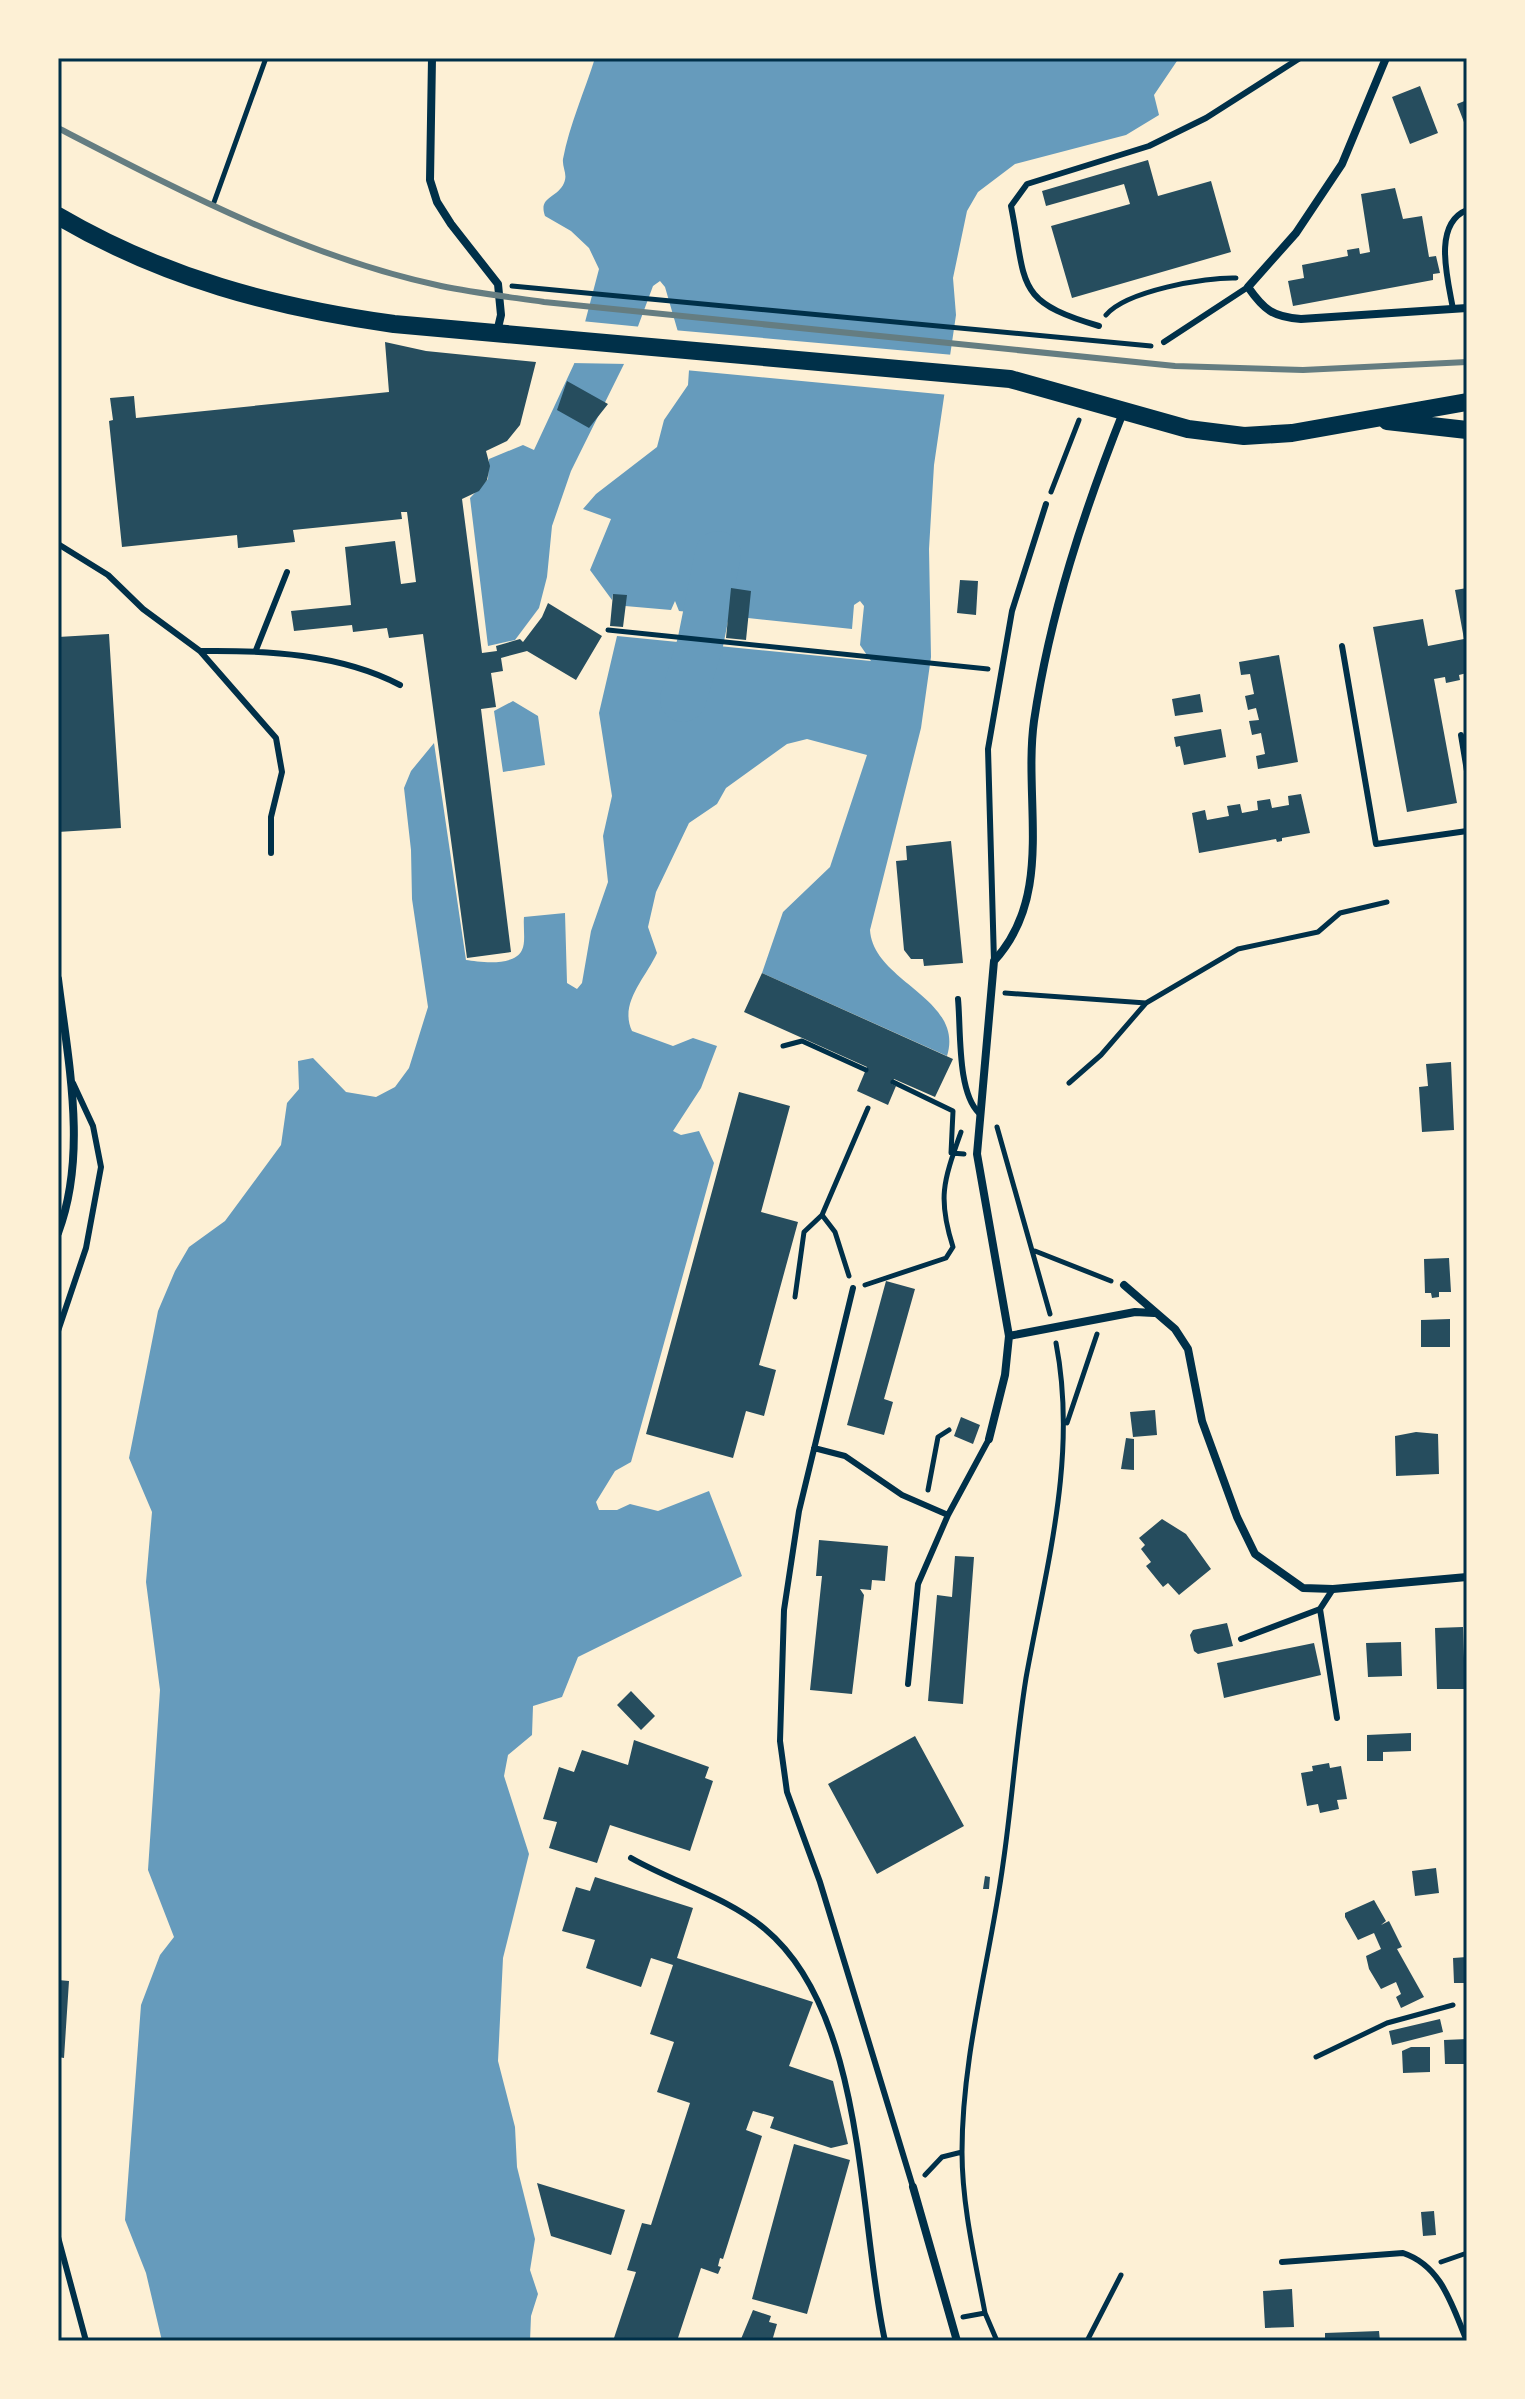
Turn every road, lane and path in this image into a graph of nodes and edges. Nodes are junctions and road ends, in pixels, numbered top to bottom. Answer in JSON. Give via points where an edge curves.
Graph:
{"nodes":[{"id":1,"x":266,"y":58,"type":"edge"},
{"id":2,"x":432,"y":58,"type":"edge"},
{"id":3,"x":1300,"y":58,"type":"edge"},
{"id":4,"x":1386,"y":58,"type":"edge"},
{"id":5,"x":213,"y":205,"type":"dead end"},
{"id":6,"x":1467,"y":210,"type":"edge"},
{"id":7,"x":58,"y":216,"type":"edge"},
{"id":8,"x":516,"y":286,"type":"dead end"},
{"id":9,"x":1248,"y":287,"type":"junction"},
{"id":10,"x":1467,"y":308,"type":"edge"},
{"id":11,"x":1453,"y":309,"type":"junction"},
{"id":12,"x":1099,"y":326,"type":"joint"},
{"id":13,"x":497,"y":332,"type":"junction"},
{"id":14,"x":1164,"y":342,"type":"joint"},
{"id":15,"x":1467,"y":402,"type":"edge"},
{"id":16,"x":1124,"y":410,"type":"junction"},
{"id":17,"x":1372,"y":419,"type":"junction"},
{"id":18,"x":1079,"y":420,"type":"dead end"},
{"id":19,"x":1467,"y":430,"type":"edge"},
{"id":20,"x":1046,"y":504,"type":"joint"},
{"id":21,"x":58,"y":544,"type":"edge"},
{"id":22,"x":287,"y":572,"type":"dead end"},
{"id":23,"x":608,"y":630,"type":"dead end"},
{"id":24,"x":1342,"y":646,"type":"dead end"},
{"id":25,"x":256,"y":650,"type":"junction"},
{"id":26,"x":200,"y":651,"type":"junction"},
{"id":27,"x":1001,"y":671,"type":"junction"},
{"id":28,"x":400,"y":685,"type":"dead end"},
{"id":29,"x":1461,"y":735,"type":"dead end"},
{"id":30,"x":1467,"y":771,"type":"edge"},
{"id":31,"x":1467,"y":831,"type":"edge"},
{"id":32,"x":271,"y":853,"type":"dead end"},
{"id":33,"x":1387,"y":902,"type":"dead end"},
{"id":34,"x":994,"y":961,"type":"junction"},
{"id":35,"x":58,"y":979,"type":"edge"},
{"id":36,"x":993,"y":992,"type":"junction"},
{"id":37,"x":958,"y":999,"type":"dead end"},
{"id":38,"x":1146,"y":1003,"type":"junction"},
{"id":39,"x":783,"y":1046,"type":"dead end"},
{"id":40,"x":866,"y":1070,"type":"dead end"},
{"id":41,"x":70,"y":1076,"type":"junction"},
{"id":42,"x":893,"y":1082,"type":"dead end"},
{"id":43,"x":1069,"y":1083,"type":"dead end"},
{"id":44,"x":985,"y":1084,"type":"junction"},
{"id":45,"x":970,"y":1104,"type":"junction"},
{"id":46,"x":868,"y":1108,"type":"dead end"},
{"id":47,"x":979,"y":1113,"type":"junction"},
{"id":48,"x":965,"y":1154,"type":"dead end"},
{"id":49,"x":822,"y":1215,"type":"junction"},
{"id":50,"x":58,"y":1233,"type":"edge"},
{"id":51,"x":1034,"y":1251,"type":"junction"},
{"id":52,"x":1124,"y":1285,"type":"joint"},
{"id":53,"x":853,"y":1288,"type":"junction"},
{"id":54,"x":795,"y":1297,"type":"dead end"},
{"id":55,"x":1049,"y":1307,"type":"dead end"},
{"id":56,"x":1154,"y":1313,"type":"junction"},
{"id":57,"x":1103,"y":1318,"type":"junction"},
{"id":58,"x":58,"y":1331,"type":"edge"},
{"id":59,"x":1009,"y":1336,"type":"junction"},
{"id":60,"x":1057,"y":1348,"type":"dead end"},
{"id":61,"x":1065,"y":1428,"type":"junction"},
{"id":62,"x":949,"y":1430,"type":"dead end"},
{"id":63,"x":989,"y":1439,"type":"joint"},
{"id":64,"x":814,"y":1448,"type":"junction"},
{"id":65,"x":925,"y":1502,"type":"junction"},
{"id":66,"x":948,"y":1515,"type":"junction"},
{"id":67,"x":1467,"y":1577,"type":"edge"},
{"id":68,"x":1333,"y":1589,"type":"junction"},
{"id":69,"x":1320,"y":1609,"type":"junction"},
{"id":70,"x":1241,"y":1639,"type":"dead end"},
{"id":71,"x":908,"y":1684,"type":"dead end"},
{"id":72,"x":1337,"y":1718,"type":"dead end"},
{"id":73,"x":631,"y":1858,"type":"dead end"},
{"id":74,"x":1453,"y":2005,"type":"dead end"},
{"id":75,"x":1316,"y":2057,"type":"dead end"},
{"id":76,"x":962,"y":2152,"type":"junction"},
{"id":77,"x":913,"y":2187,"type":"junction"},
{"id":78,"x":58,"y":2237,"type":"edge"},
{"id":79,"x":1467,"y":2253,"type":"edge"},
{"id":80,"x":1282,"y":2262,"type":"dead end"},
{"id":81,"x":1429,"y":2267,"type":"junction"},
{"id":82,"x":1121,"y":2275,"type":"dead end"},
{"id":83,"x":985,"y":2313,"type":"junction"},
{"id":84,"x":950,"y":2319,"type":"junction"},
{"id":85,"x":86,"y":2341,"type":"edge"},
{"id":86,"x":885,"y":2341,"type":"edge"},
{"id":87,"x":955,"y":2341,"type":"edge"},
{"id":88,"x":997,"y":2341,"type":"edge"},
{"id":89,"x":1087,"y":2341,"type":"edge"},
{"id":90,"x":1467,"y":2341,"type":"edge"}],
"edges":[{"from":1,"to":5,"type":"path"},
{"from":2,"to":13,"type":"street","via":[[430,180],[451,224],[498,284]]},
{"from":3,"to":12,"type":"lane","via":[[1206,118],[1149,146],[1027,184],[1011,206],[1027,287],[1039,303]]},
{"from":4,"to":9,"type":"street","via":[[1342,164],[1296,233]]},
{"from":6,"to":11,"type":"lane","via":[[1453,220],[1445,241]]},
{"from":7,"to":13,"type":"main road","via":[[174,271],[272,304]]},
{"from":8,"to":14,"type":"path","via":[[1126,346]]},
{"from":9,"to":11,"type":"street","via":[[1265,312],[1279,318]]},
{"from":9,"to":12,"type":"path","via":[[1237,278],[1221,278],[1142,295],[1110,310]]},
{"from":9,"to":14,"type":"lane"},
{"from":10,"to":11,"type":"street"},
{"from":13,"to":16,"type":"main road","via":[[1010,379]]},
{"from":15,"to":17,"type":"main road"},
{"from":16,"to":17,"type":"main road","via":[[1188,429],[1244,436]]},
{"from":16,"to":34,"type":"street","via":[[1078,529],[1054,624],[1034,722],[1033,877],[1013,940]]},
{"from":17,"to":19,"type":"main road"},
{"from":18,"to":20,"type":"path"},
{"from":20,"to":27,"type":"lane","via":[[1012,611]]},
{"from":21,"to":26,"type":"lane","via":[[108,575]]},
{"from":22,"to":25,"type":"lane"},
{"from":23,"to":27,"type":"path"},
{"from":24,"to":31,"type":"lane","via":[[1376,844]]},
{"from":25,"to":26,"type":"lane"},
{"from":25,"to":28,"type":"lane","via":[[357,667]]},
{"from":26,"to":32,"type":"lane","via":[[280,748],[282,772],[271,817]]},
{"from":27,"to":34,"type":"lane","via":[[988,749]]},
{"from":29,"to":30,"type":"lane"},
{"from":33,"to":38,"type":"path","via":[[1340,913],[1318,932],[1238,949]]},
{"from":34,"to":36,"type":"street"},
{"from":35,"to":41,"type":"street"},
{"from":36,"to":38,"type":"path"},
{"from":36,"to":44,"type":"street"},
{"from":37,"to":45,"type":"lane"},
{"from":38,"to":43,"type":"path"},
{"from":39,"to":40,"type":"path","via":[[802,1041]]},
{"from":41,"to":50,"type":"street","via":[[73,1175]]},
{"from":41,"to":58,"type":"lane","via":[[93,1126],[101,1167],[86,1248]]},
{"from":42,"to":48,"type":"path","via":[[953,1111],[951,1153]]},
{"from":44,"to":47,"type":"street"},
{"from":44,"to":51,"type":"path"},
{"from":45,"to":47,"type":"lane"},
{"from":45,"to":53,"type":"path","via":[[947,1171],[942,1213],[953,1247],[946,1258]]},
{"from":46,"to":49,"type":"path"},
{"from":47,"to":59,"type":"street","via":[[980,1182]]},
{"from":49,"to":53,"type":"path","via":[[835,1232]]},
{"from":49,"to":54,"type":"path","via":[[804,1232]]},
{"from":51,"to":52,"type":"path"},
{"from":51,"to":55,"type":"path"},
{"from":52,"to":56,"type":"street"},
{"from":53,"to":64,"type":"lane"},
{"from":56,"to":57,"type":"street"},
{"from":56,"to":68,"type":"street","via":[[1175,1329],[1188,1349],[1202,1421],[1255,1554],[1303,1588]]},
{"from":57,"to":59,"type":"street"},
{"from":57,"to":61,"type":"path"},
{"from":59,"to":63,"type":"street"},
{"from":60,"to":61,"type":"path"},
{"from":61,"to":76,"type":"path","via":[[1057,1515],[1023,1696],[1003,1866],[969,2050]]},
{"from":62,"to":65,"type":"path","via":[[938,1437]]},
{"from":63,"to":66,"type":"lane"},
{"from":64,"to":65,"type":"lane","via":[[845,1456],[902,1495]]},
{"from":64,"to":77,"type":"lane","via":[[784,1610],[782,1765]]},
{"from":65,"to":66,"type":"lane"},
{"from":66,"to":71,"type":"lane","via":[[918,1584]]},
{"from":67,"to":68,"type":"street"},
{"from":68,"to":69,"type":"lane"},
{"from":69,"to":70,"type":"lane"},
{"from":69,"to":72,"type":"lane"},
{"from":73,"to":86,"type":"lane","via":[[753,1919],[796,1960],[815,1994],[857,2128],[873,2287]]},
{"from":74,"to":75,"type":"path","via":[[1387,2023]]},
{"from":76,"to":77,"type":"path","via":[[942,2157]]},
{"from":76,"to":83,"type":"path"},
{"from":77,"to":84,"type":"street"},
{"from":78,"to":85,"type":"lane"},
{"from":79,"to":81,"type":"path"},
{"from":80,"to":81,"type":"lane","via":[[1403,2253]]},
{"from":81,"to":90,"type":"lane"},
{"from":82,"to":89,"type":"path"},
{"from":83,"to":84,"type":"path"},
{"from":83,"to":88,"type":"path"},
{"from":84,"to":87,"type":"street"}]}
